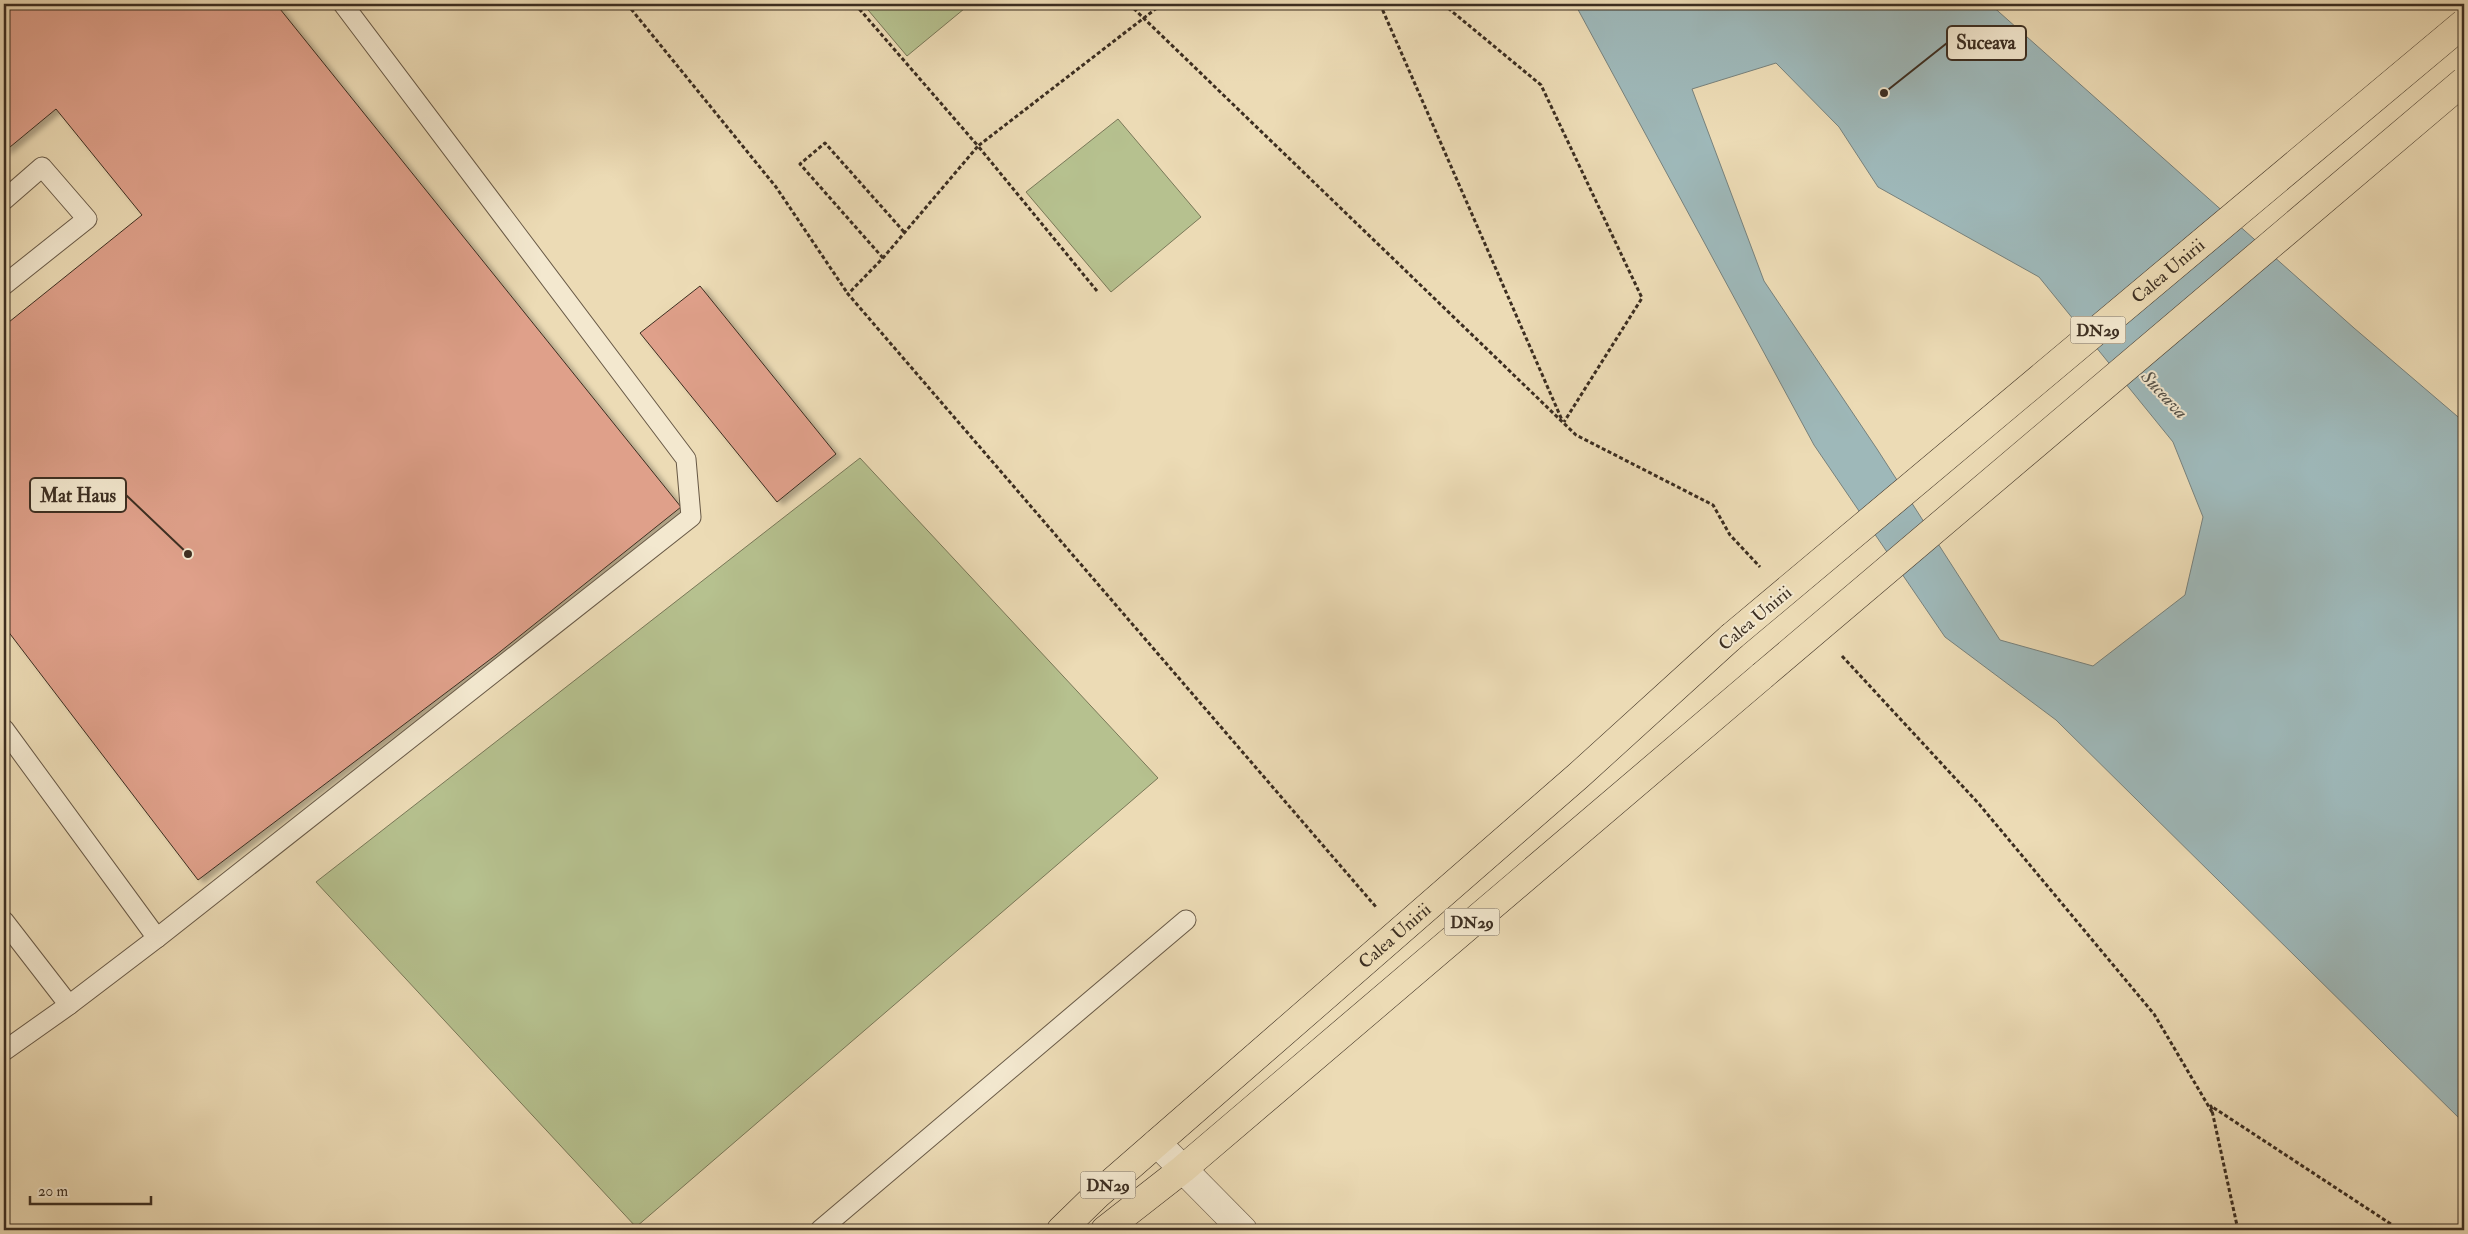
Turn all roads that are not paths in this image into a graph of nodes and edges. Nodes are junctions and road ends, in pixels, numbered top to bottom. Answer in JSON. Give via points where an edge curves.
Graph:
{"nodes":[{"id":1,"x":343,"y":4,"type":"edge"},
{"id":2,"x":2464,"y":23,"type":"edge"},
{"id":3,"x":2464,"y":81,"type":"edge"},
{"id":4,"x":4,"y":200,"type":"edge"},
{"id":5,"x":4,"y":285,"type":"edge"},
{"id":6,"x":4,"y":730,"type":"edge"},
{"id":7,"x":1186,"y":920,"type":"dead end"},
{"id":8,"x":4,"y":921,"type":"edge"},
{"id":9,"x":157,"y":938,"type":"junction"},
{"id":10,"x":69,"y":1005,"type":"junction"},
{"id":11,"x":4,"y":1051,"type":"edge"},
{"id":12,"x":1157,"y":1142,"type":"junction"},
{"id":13,"x":1183,"y":1169,"type":"junction"},
{"id":14,"x":820,"y":1230,"type":"edge"},
{"id":15,"x":1061,"y":1230,"type":"edge"},
{"id":16,"x":1105,"y":1230,"type":"edge"},
{"id":17,"x":1244,"y":1230,"type":"edge"}],
"edges":[{"from":1,"to":9,"type":"lane","via":[[686,459],[691,517]]},
{"from":2,"to":12,"type":"main road","name":"Calea Unirii","number":"DN29","bridge":true,"via":[[1731,637]]},
{"from":3,"to":13,"type":"main road","number":"DN29","bridge":true},
{"from":4,"to":5,"type":"lane","via":[[42,167],[87,219]]},
{"from":6,"to":9,"type":"lane"},
{"from":7,"to":14,"type":"lane"},
{"from":8,"to":10,"type":"lane"},
{"from":9,"to":10,"type":"lane"},
{"from":10,"to":11,"type":"lane"},
{"from":12,"to":13,"type":"street"},
{"from":12,"to":15,"type":"main road","name":"Calea Unirii","number":"DN29"},
{"from":13,"to":16,"type":"main road","number":"DN29"},
{"from":13,"to":17,"type":"street"}]}
